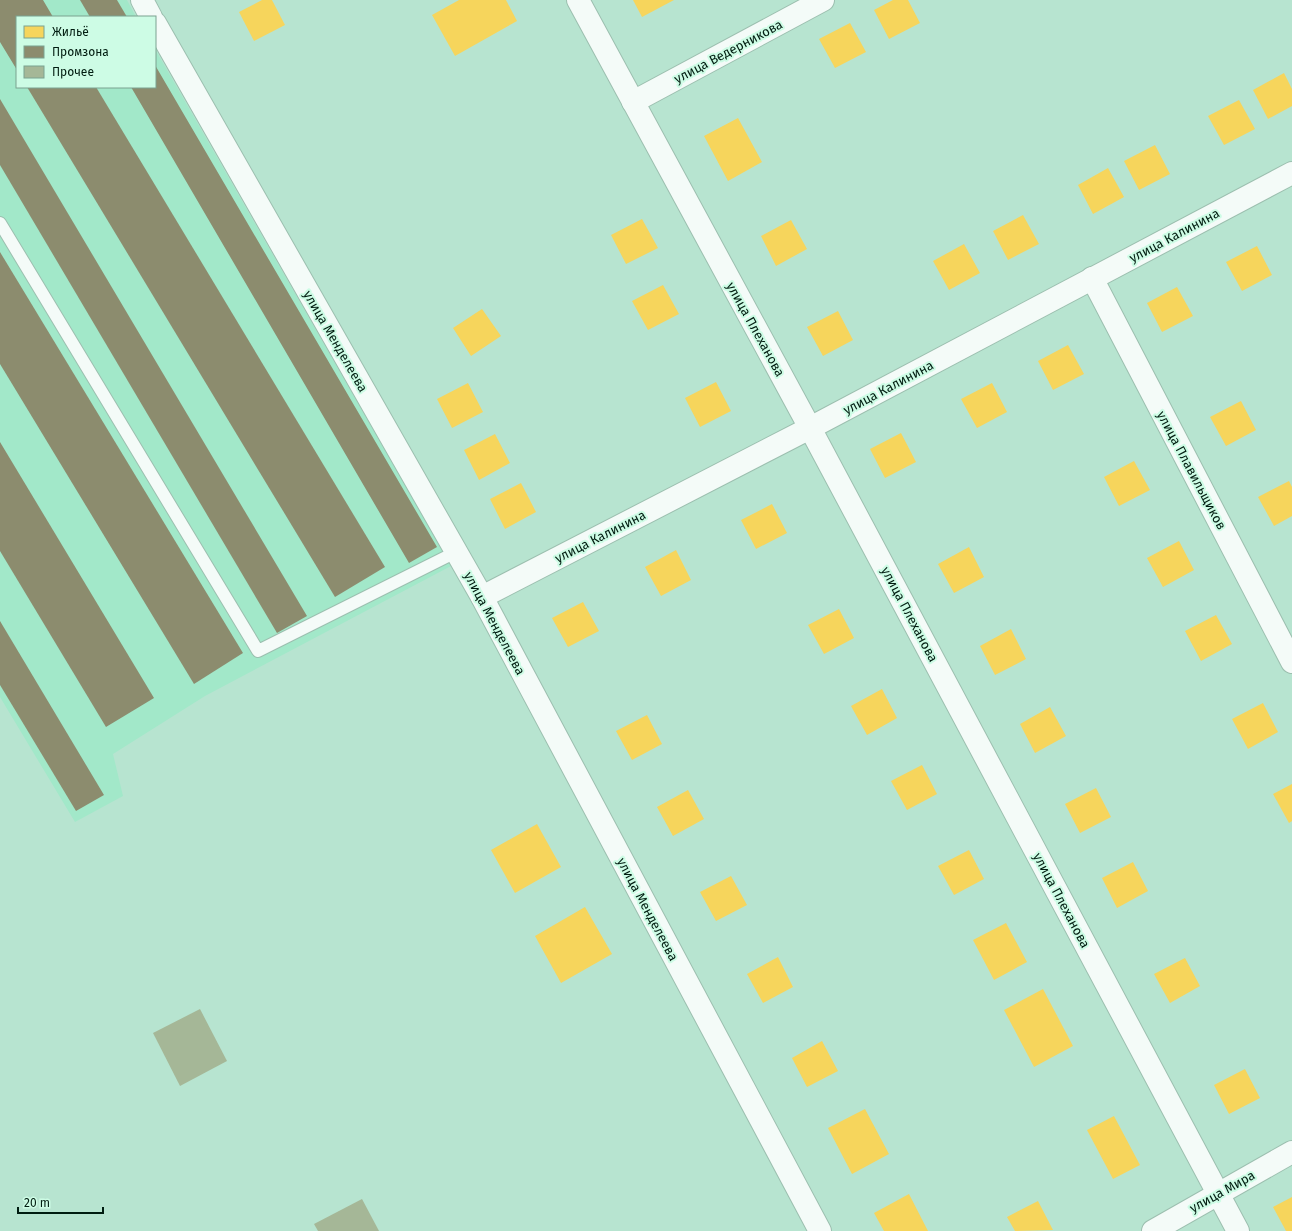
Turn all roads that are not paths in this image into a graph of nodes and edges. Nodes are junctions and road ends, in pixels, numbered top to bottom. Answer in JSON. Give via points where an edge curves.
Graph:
{"nodes":[{"id":1,"x":142,"y":0,"type":"edge"},
{"id":2,"x":578,"y":0,"type":"edge"},
{"id":3,"x":823,"y":0,"type":"edge"},
{"id":4,"x":150,"y":16,"type":"edge"},
{"id":5,"x":156,"y":25,"type":"edge"},
{"id":6,"x":633,"y":102,"type":"junction"},
{"id":7,"x":1292,"y":173,"type":"edge"},
{"id":8,"x":0,"y":223,"type":"edge"},
{"id":9,"x":1092,"y":278,"type":"junction"},
{"id":10,"x":810,"y":428,"type":"junction"},
{"id":11,"x":456,"y":552,"type":"junction"},
{"id":12,"x":482,"y":597,"type":"junction"},
{"id":13,"x":1292,"y":662,"type":"edge"},
{"id":14,"x":1292,"y":1152,"type":"edge"},
{"id":15,"x":1218,"y":1193,"type":"junction"},
{"id":16,"x":820,"y":1231,"type":"edge"},
{"id":17,"x":1153,"y":1231,"type":"edge"},
{"id":18,"x":1238,"y":1231,"type":"edge"}],
"edges":[{"from":1,"to":4,"type":"street"},
{"from":2,"to":6,"type":"street","name":"улица Плеханова"},
{"from":3,"to":6,"type":"street","name":"улица Ведерникова"},
{"from":5,"to":11,"type":"street","name":"улица Менделеева"},
{"from":6,"to":10,"type":"street","name":"улица Плеханова"},
{"from":7,"to":9,"type":"street","name":"улица Калинина"},
{"from":8,"to":11,"type":"lane","via":[[258,651]]},
{"from":9,"to":10,"type":"street","name":"улица Калинина"},
{"from":9,"to":13,"type":"street","name":"улица Плавильщиков"},
{"from":10,"to":12,"type":"street","name":"улица Калинина"},
{"from":10,"to":15,"type":"street","name":"улица Плеханова"},
{"from":11,"to":12,"type":"street","name":"улица Менделеева"},
{"from":12,"to":16,"type":"street","name":"улица Менделеева"},
{"from":14,"to":15,"type":"street","name":"улица Мира"},
{"from":15,"to":17,"type":"street","name":"улица Мира"},
{"from":15,"to":18,"type":"street","name":"улица Плеханова"}]}
